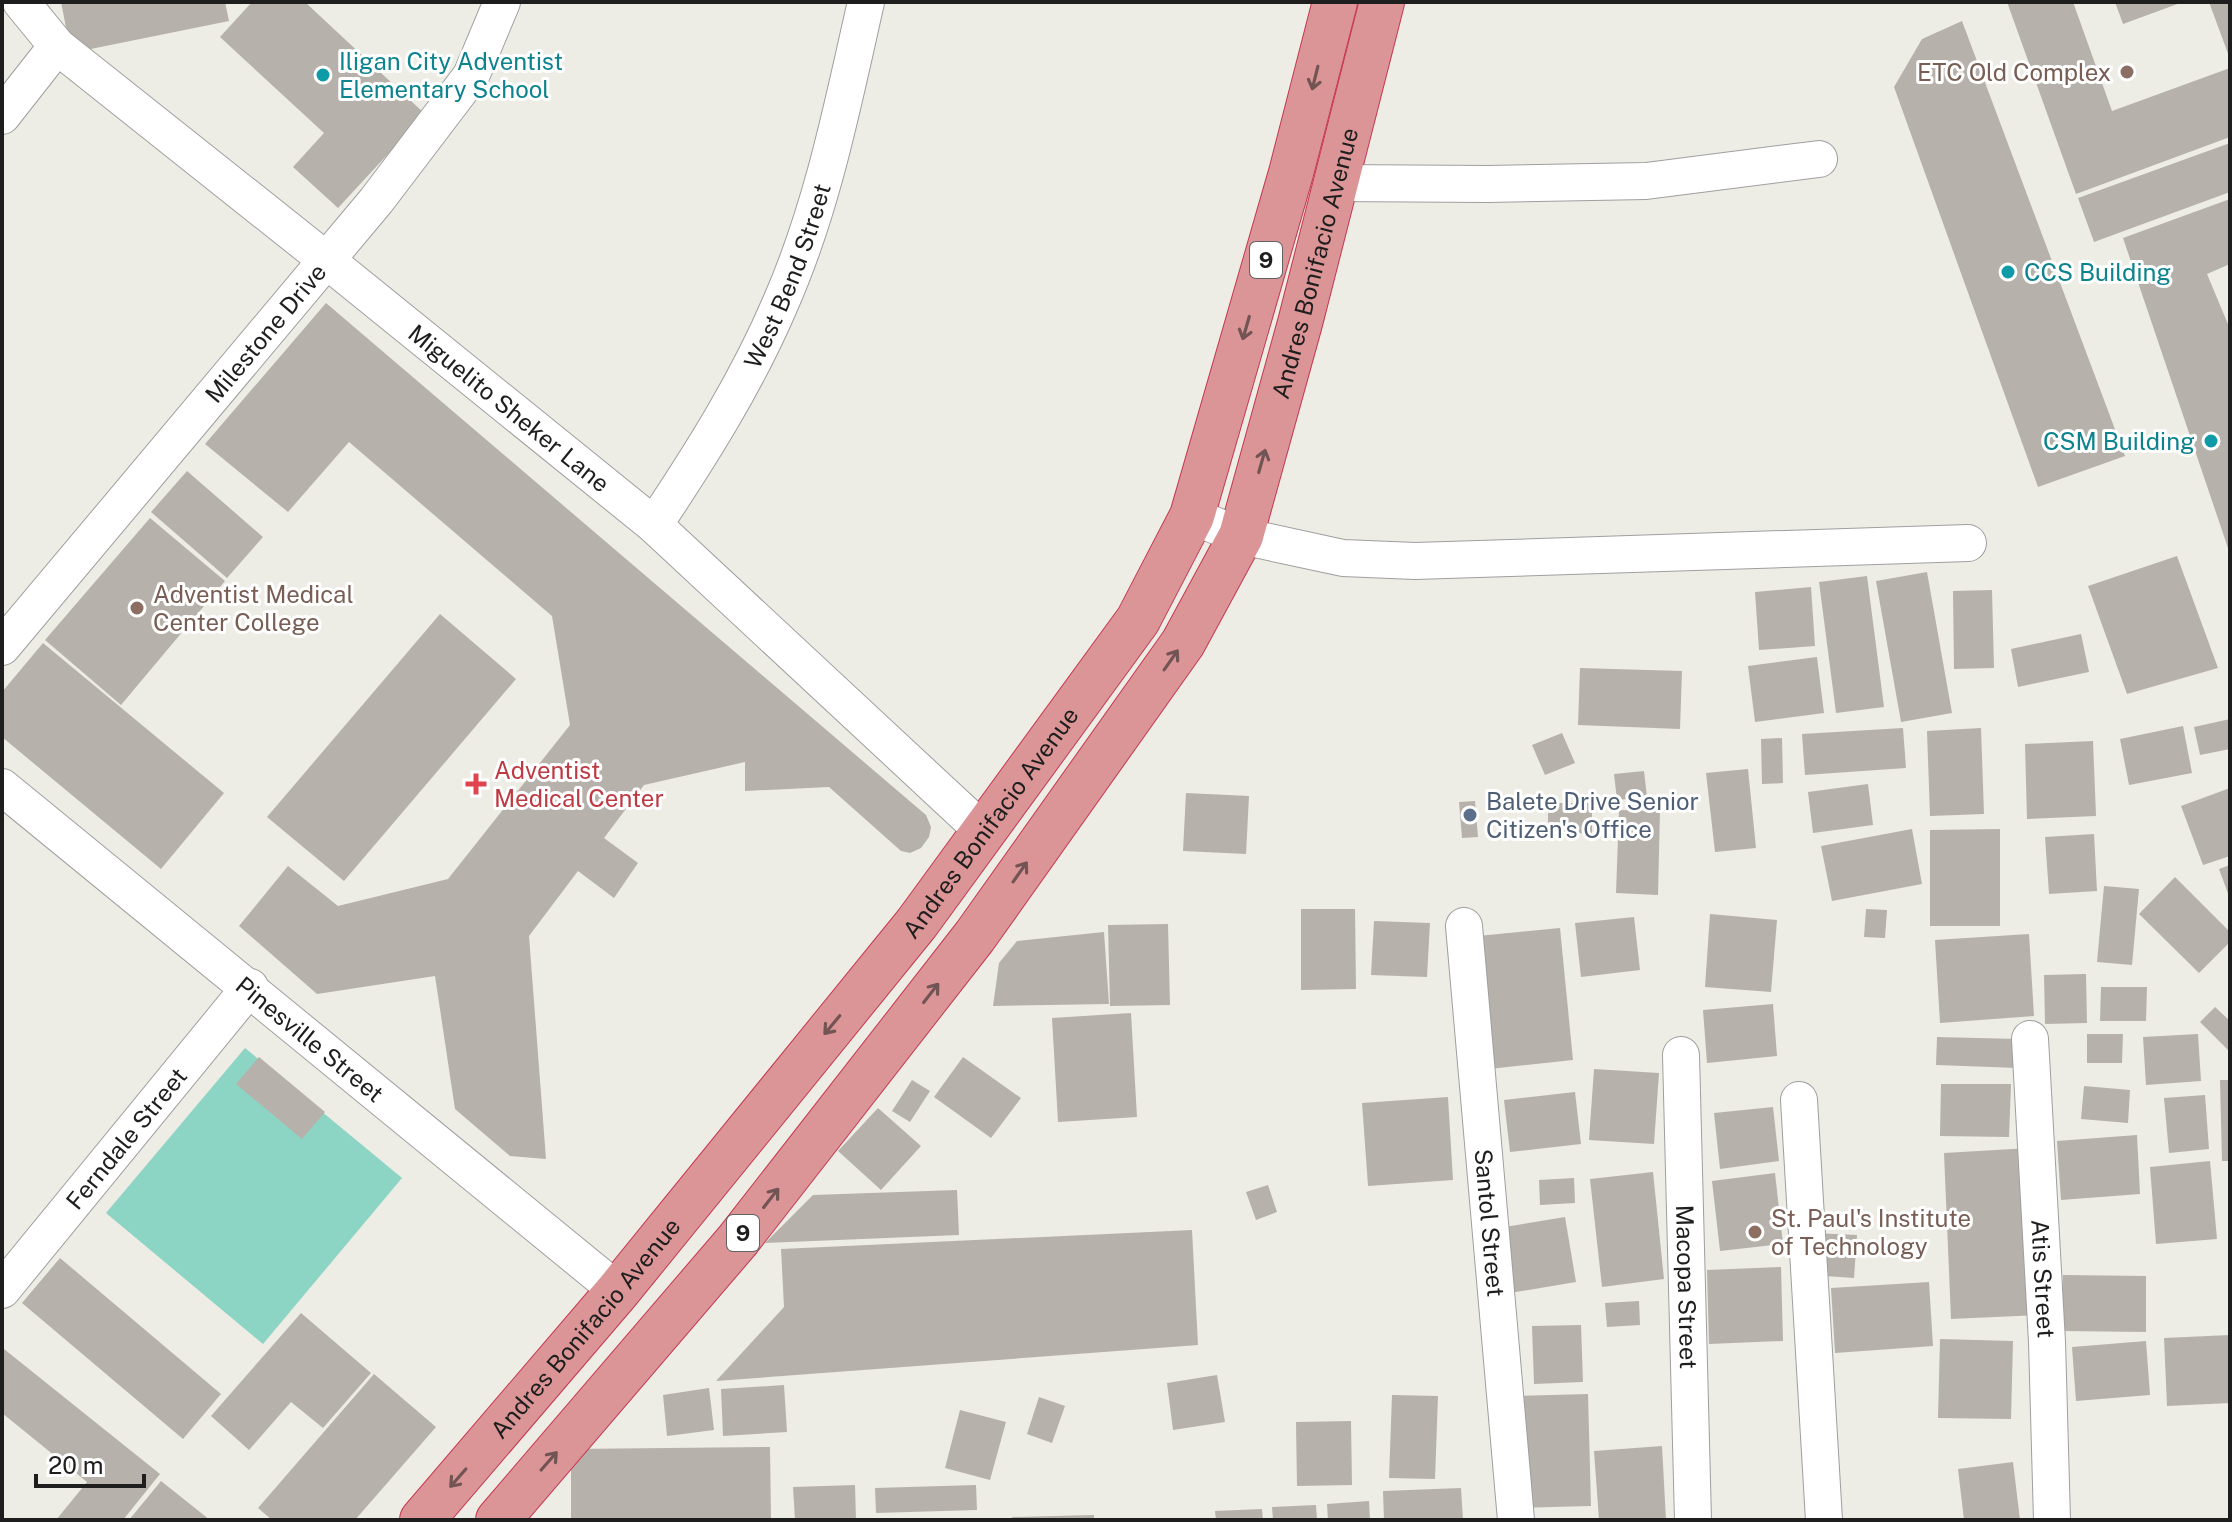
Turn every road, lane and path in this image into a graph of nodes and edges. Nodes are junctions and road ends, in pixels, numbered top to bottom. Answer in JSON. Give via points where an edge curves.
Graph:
{"nodes":[{"id":1,"x":21,"y":2,"type":"edge"},
{"id":2,"x":502,"y":2,"type":"edge"},
{"id":3,"x":866,"y":2,"type":"edge"},
{"id":4,"x":1335,"y":2,"type":"edge"},
{"id":5,"x":1382,"y":2,"type":"edge"},
{"id":6,"x":57,"y":46,"type":"junction"},
{"id":7,"x":2,"y":116,"type":"edge"},
{"id":8,"x":1819,"y":159,"type":"dead end"},
{"id":9,"x":1334,"y":183,"type":"junction"},
{"id":10,"x":325,"y":259,"type":"junction"},
{"id":11,"x":1192,"y":516,"type":"junction"},
{"id":12,"x":654,"y":525,"type":"junction"},
{"id":13,"x":1241,"y":536,"type":"junction"},
{"id":14,"x":1968,"y":543,"type":"dead end"},
{"id":15,"x":2,"y":647,"type":"edge"},
{"id":16,"x":2,"y":787,"type":"edge"},
{"id":17,"x":983,"y":831,"type":"junction"},
{"id":18,"x":1464,"y":926,"type":"dead end"},
{"id":19,"x":250,"y":987,"type":"junction"},
{"id":20,"x":2030,"y":1039,"type":"dead end"},
{"id":21,"x":1681,"y":1055,"type":"dead end"},
{"id":22,"x":1799,"y":1100,"type":"dead end"},
{"id":23,"x":2,"y":1290,"type":"edge"},
{"id":24,"x":618,"y":1291,"type":"junction"},
{"id":25,"x":422,"y":1520,"type":"edge"},
{"id":26,"x":498,"y":1520,"type":"edge"},
{"id":27,"x":1516,"y":1520,"type":"edge"},
{"id":28,"x":1693,"y":1520,"type":"edge"},
{"id":29,"x":1824,"y":1520,"type":"edge"},
{"id":30,"x":2052,"y":1520,"type":"edge"}],
"edges":[{"from":1,"to":6,"type":"street","name":"Miguelito Sheker Lane"},
{"from":2,"to":10,"type":"street","name":"Milestone Drive","via":[[471,76]]},
{"from":3,"to":12,"type":"street","name":"West Bend Street","via":[[832,151],[782,301],[734,401]]},
{"from":4,"to":11,"type":"highway","name":"Andres Bonifacio Avenue","number":"9","one_way":true},
{"from":5,"to":9,"type":"highway","name":"Andres Bonifacio Avenue","number":"9"},
{"from":6,"to":7,"type":"street"},
{"from":6,"to":10,"type":"street","name":"Miguelito Sheker Lane"},
{"from":8,"to":9,"type":"street","via":[[1646,181]]},
{"from":13,"to":9,"type":"highway","name":"Andres Bonifacio Avenue","number":"9","one_way":true},
{"from":10,"to":12,"type":"street","name":"Miguelito Sheker Lane"},
{"from":10,"to":15,"type":"street","name":"Milestone Drive"},
{"from":11,"to":13,"type":"street"},
{"from":11,"to":17,"type":"highway","name":"Andres Bonifacio Avenue","number":"9","via":[[1138,620]]},
{"from":12,"to":17,"type":"street","name":"Miguelito Sheker Lane"},
{"from":13,"to":14,"type":"street","via":[[1343,558],[1415,561]]},
{"from":26,"to":13,"type":"highway","name":"Andres Bonifacio Avenue","number":"9","one_way":true,"via":[[738,1240],[975,936],[1183,643]]},
{"from":16,"to":19,"type":"street","name":"Pinesville Street"},
{"from":17,"to":24,"type":"highway","name":"Andres Bonifacio Avenue","number":"9","one_way":true,"via":[[917,923]]},
{"from":18,"to":27,"type":"street","name":"Santol Street"},
{"from":19,"to":23,"type":"street","name":"Ferndale Street"},
{"from":19,"to":24,"type":"street","name":"Pinesville Street"},
{"from":20,"to":30,"type":"street","name":"Atis Street"},
{"from":21,"to":28,"type":"street","name":"Macopa Street"},
{"from":22,"to":29,"type":"street"},
{"from":24,"to":25,"type":"highway","name":"Andres Bonifacio Avenue","number":"9","one_way":true}]}
